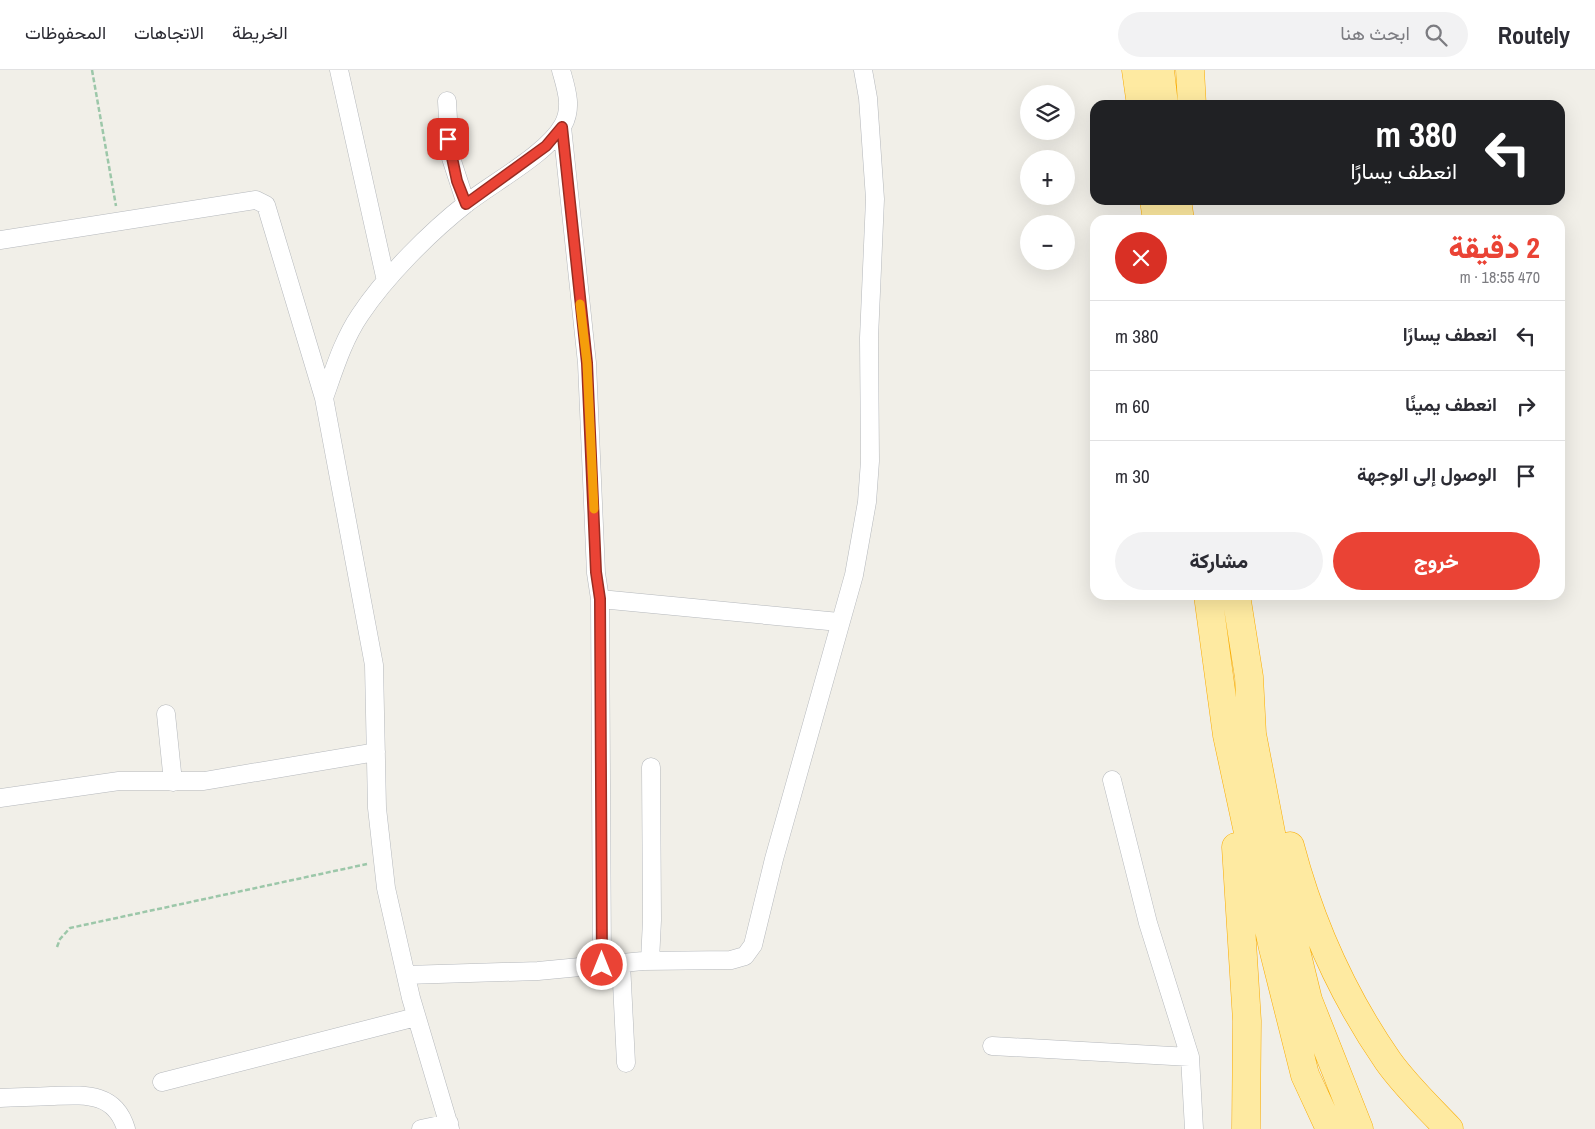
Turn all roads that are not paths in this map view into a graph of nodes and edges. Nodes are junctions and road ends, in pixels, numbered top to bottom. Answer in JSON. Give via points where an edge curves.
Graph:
{"nodes":[{"id":1,"x":339,"y":70,"type":"edge"},
{"id":2,"x":561,"y":70,"type":"edge"},
{"id":3,"x":863,"y":70,"type":"edge"},
{"id":4,"x":1136,"y":70,"type":"edge"},
{"id":5,"x":1160,"y":70,"type":"edge"},
{"id":6,"x":1190,"y":70,"type":"edge"},
{"id":7,"x":1140,"y":100,"type":"edge"},
{"id":8,"x":1163,"y":100,"type":"edge"},
{"id":9,"x":1192,"y":100,"type":"edge"},
{"id":10,"x":447,"y":101,"type":"dead end"},
{"id":11,"x":562,"y":127,"type":"junction"},
{"id":12,"x":466,"y":204,"type":"junction"},
{"id":13,"x":0,"y":240,"type":"edge"},
{"id":14,"x":386,"y":281,"type":"junction"},
{"id":15,"x":324,"y":398,"type":"junction"},
{"id":16,"x":600,"y":599,"type":"junction"},
{"id":17,"x":1209,"y":600,"type":"edge"},
{"id":18,"x":1237,"y":600,"type":"edge"},
{"id":19,"x":839,"y":622,"type":"junction"},
{"id":20,"x":1249,"y":677,"type":"junction"},
{"id":21,"x":166,"y":714,"type":"dead end"},
{"id":22,"x":1227,"y":735,"type":"junction"},
{"id":23,"x":376,"y":752,"type":"junction"},
{"id":24,"x":651,"y":766,"type":"dead end"},
{"id":25,"x":1112,"y":780,"type":"dead end"},
{"id":26,"x":172,"y":782,"type":"junction"},
{"id":27,"x":0,"y":798,"type":"edge"},
{"id":28,"x":650,"y":961,"type":"junction"},
{"id":29,"x":621,"y":963,"type":"junction"},
{"id":30,"x":602,"y":965,"type":"junction"},
{"id":31,"x":406,"y":975,"type":"junction"},
{"id":32,"x":416,"y":1017,"type":"junction"},
{"id":33,"x":992,"y":1046,"type":"dead end"},
{"id":34,"x":1190,"y":1057,"type":"junction"},
{"id":35,"x":626,"y":1063,"type":"dead end"},
{"id":36,"x":162,"y":1082,"type":"dead end"},
{"id":37,"x":0,"y":1098,"type":"edge"},
{"id":38,"x":449,"y":1126,"type":"edge"},
{"id":39,"x":126,"y":1129,"type":"edge"},
{"id":40,"x":421,"y":1129,"type":"edge"},
{"id":41,"x":1194,"y":1129,"type":"edge"},
{"id":42,"x":1246,"y":1129,"type":"edge"},
{"id":43,"x":1330,"y":1129,"type":"edge"},
{"id":44,"x":1359,"y":1129,"type":"edge"},
{"id":45,"x":1449,"y":1129,"type":"edge"}],
"edges":[{"from":1,"to":14,"type":"street"},
{"from":2,"to":11,"type":"street","via":[[569,102],[568,115]]},
{"from":3,"to":19,"type":"street","via":[[875,199],[869,338],[870,461],[861,540]]},
{"from":4,"to":7,"type":"highway"},
{"from":5,"to":8,"type":"highway"},
{"from":6,"to":9,"type":"highway"},
{"from":10,"to":12,"type":"street","via":[[450,155]]},
{"from":11,"to":12,"type":"street","via":[[546,146]]},
{"from":11,"to":16,"type":"street","via":[[587,363],[596,572]]},
{"from":12,"to":14,"type":"street"},
{"from":13,"to":15,"type":"street","via":[[256,200],[263,202]]},
{"from":14,"to":15,"type":"street","via":[[360,316],[344,345]]},
{"from":15,"to":23,"type":"street","via":[[374,665]]},
{"from":16,"to":19,"type":"street"},
{"from":16,"to":30,"type":"street"},
{"from":17,"to":22,"type":"highway"},
{"from":18,"to":20,"type":"highway"},
{"from":19,"to":28,"type":"street","via":[[753,945],[745,956],[731,960]]},
{"from":20,"to":44,"type":"highway","via":[[1252,734],[1285,906],[1308,1000]]},
{"from":20,"to":45,"type":"highway","via":[[1300,885],[1324,948],[1388,1061]]},
{"from":21,"to":26,"type":"street"},
{"from":22,"to":42,"type":"highway","via":[[1247,1021]]},
{"from":22,"to":43,"type":"highway","via":[[1273,948],[1305,1075]]},
{"from":23,"to":26,"type":"street","via":[[204,781]]},
{"from":23,"to":31,"type":"street","via":[[377,808],[386,888]]},
{"from":24,"to":28,"type":"street"},
{"from":25,"to":34,"type":"street","via":[[1148,923]]},
{"from":26,"to":27,"type":"street","via":[[100,782]]},
{"from":28,"to":29,"type":"street"},
{"from":29,"to":30,"type":"street"},
{"from":29,"to":35,"type":"street"},
{"from":30,"to":31,"type":"street","via":[[538,971]]},
{"from":31,"to":32,"type":"street"},
{"from":32,"to":36,"type":"street"},
{"from":32,"to":38,"type":"street"},
{"from":33,"to":34,"type":"street"},
{"from":34,"to":41,"type":"street"},
{"from":37,"to":39,"type":"street","via":[[97,1097],[112,1106]]},
{"from":38,"to":40,"type":"street"}]}
